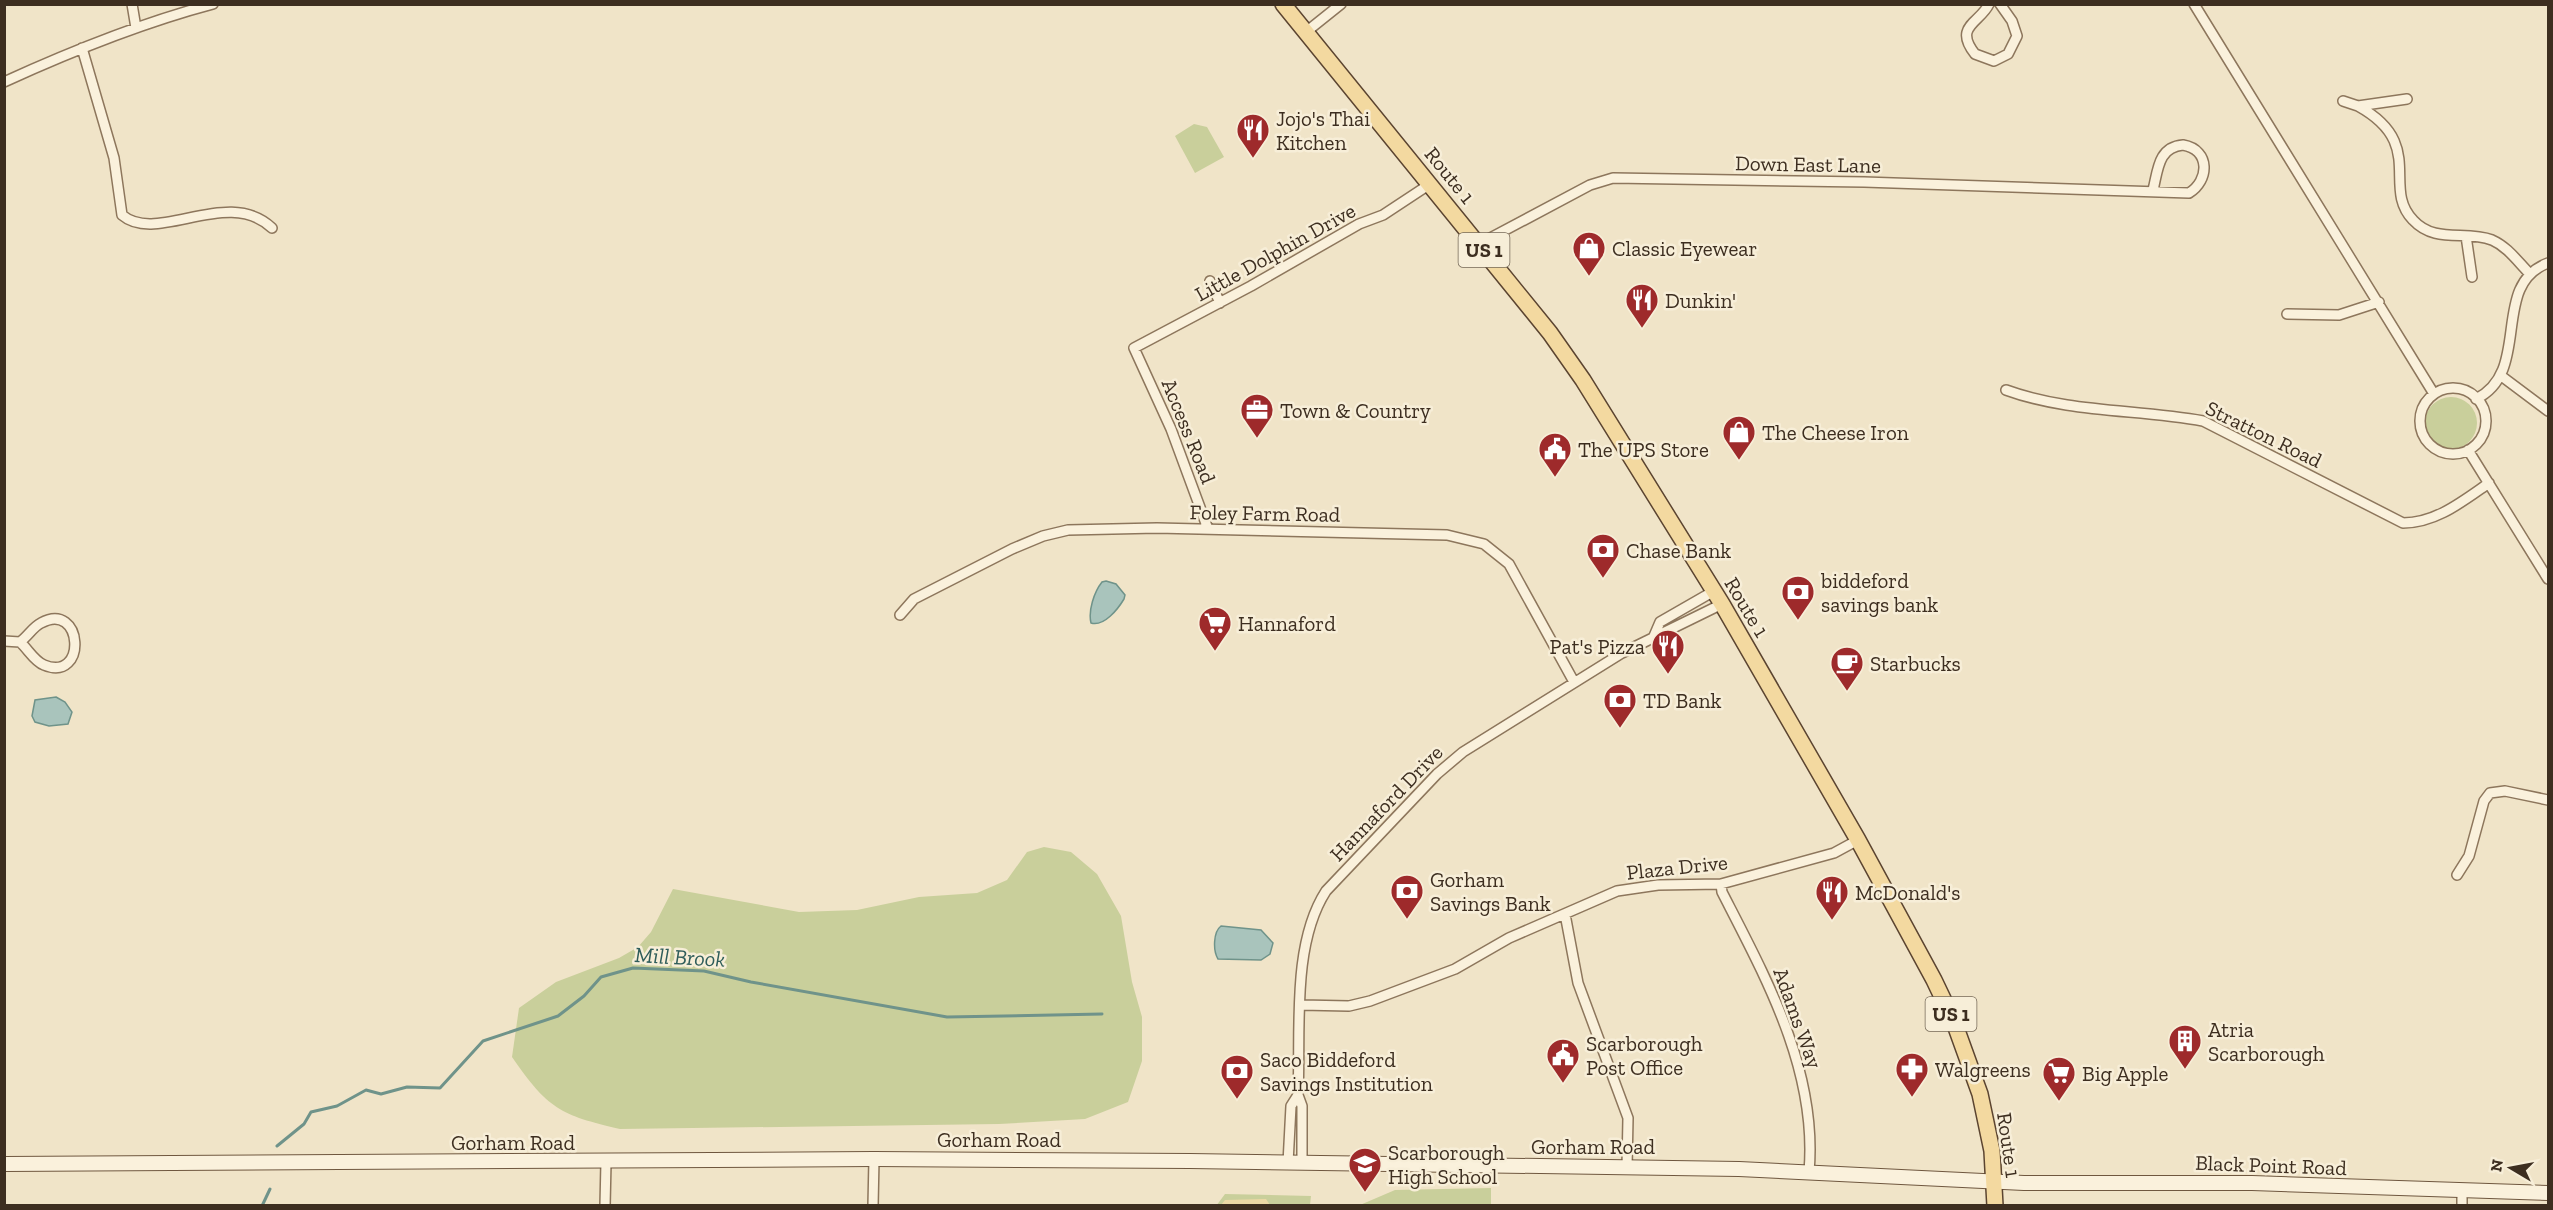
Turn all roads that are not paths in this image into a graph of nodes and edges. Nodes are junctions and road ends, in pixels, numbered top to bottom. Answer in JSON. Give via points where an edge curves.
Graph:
{"nodes":[{"id":1,"x":132,"y":4,"type":"edge"},
{"id":2,"x":213,"y":4,"type":"edge"},
{"id":3,"x":1283,"y":4,"type":"edge"},
{"id":4,"x":1341,"y":4,"type":"edge"},
{"id":5,"x":1989,"y":4,"type":"edge"},
{"id":6,"x":2000,"y":4,"type":"edge"},
{"id":7,"x":2194,"y":4,"type":"edge"},
{"id":8,"x":136,"y":28,"type":"junction"},
{"id":9,"x":1306,"y":32,"type":"junction"},
{"id":10,"x":82,"y":48,"type":"junction"},
{"id":11,"x":4,"y":81,"type":"edge"},
{"id":12,"x":2407,"y":99,"type":"dead end"},
{"id":13,"x":2343,"y":101,"type":"dead end"},
{"id":14,"x":2358,"y":106,"type":"junction"},
{"id":15,"x":1430,"y":184,"type":"junction"},
{"id":16,"x":2153,"y":190,"type":"junction"},
{"id":17,"x":272,"y":228,"type":"dead end"},
{"id":18,"x":2466,"y":236,"type":"junction"},
{"id":19,"x":1479,"y":244,"type":"junction"},
{"id":20,"x":2548,"y":263,"type":"edge"},
{"id":21,"x":2530,"y":274,"type":"junction"},
{"id":22,"x":2472,"y":277,"type":"dead end"},
{"id":23,"x":1210,"y":281,"type":"dead end"},
{"id":24,"x":2379,"y":302,"type":"junction"},
{"id":25,"x":1220,"y":303,"type":"junction"},
{"id":26,"x":2287,"y":314,"type":"dead end"},
{"id":27,"x":1134,"y":348,"type":"joint"},
{"id":28,"x":2500,"y":375,"type":"junction"},
{"id":29,"x":2006,"y":390,"type":"dead end"},
{"id":30,"x":2434,"y":394,"type":"junction"},
{"id":31,"x":2476,"y":399,"type":"junction"},
{"id":32,"x":2548,"y":411,"type":"edge"},
{"id":33,"x":2468,"y":450,"type":"junction"},
{"id":34,"x":2489,"y":483,"type":"junction"},
{"id":35,"x":1208,"y":529,"type":"junction"},
{"id":36,"x":2548,"y":579,"type":"edge"},
{"id":37,"x":1714,"y":591,"type":"junction"},
{"id":38,"x":1722,"y":604,"type":"junction"},
{"id":39,"x":900,"y":615,"type":"dead end"},
{"id":40,"x":1654,"y":636,"type":"junction"},
{"id":41,"x":4,"y":641,"type":"edge"},
{"id":42,"x":20,"y":642,"type":"junction"},
{"id":43,"x":1574,"y":682,"type":"junction"},
{"id":44,"x":2548,"y":800,"type":"edge"},
{"id":45,"x":1858,"y":840,"type":"junction"},
{"id":46,"x":2457,"y":875,"type":"dead end"},
{"id":47,"x":1721,"y":884,"type":"junction"},
{"id":48,"x":1565,"y":914,"type":"junction"},
{"id":49,"x":1301,"y":1005,"type":"junction"},
{"id":50,"x":1298,"y":1095,"type":"junction"},
{"id":51,"x":874,"y":1159,"type":"junction"},
{"id":52,"x":606,"y":1162,"type":"junction"},
{"id":53,"x":4,"y":1164,"type":"edge"},
{"id":54,"x":1295,"y":1164,"type":"junction"},
{"id":55,"x":1628,"y":1167,"type":"junction"},
{"id":56,"x":1809,"y":1172,"type":"junction"},
{"id":57,"x":1993,"y":1182,"type":"junction"},
{"id":58,"x":2548,"y":1193,"type":"edge"},
{"id":59,"x":2462,"y":1199,"type":"edge"},
{"id":60,"x":605,"y":1206,"type":"edge"},
{"id":61,"x":873,"y":1206,"type":"edge"},
{"id":62,"x":1995,"y":1206,"type":"edge"}],
"edges":[{"from":1,"to":8,"type":"street"},
{"from":2,"to":8,"type":"street"},
{"from":3,"to":9,"type":"main road","name":"Route 1","number":"US 1"},
{"from":4,"to":9,"type":"street"},
{"from":5,"to":6,"type":"street","via":[[1970,24],[1967,40],[1975,54],[1994,61],[2011,52],[2017,36]]},
{"from":7,"to":24,"type":"street"},
{"from":8,"to":10,"type":"street"},
{"from":9,"to":15,"type":"main road","name":"Route 1","number":"US 1"},
{"from":10,"to":11,"type":"street"},
{"from":10,"to":17,"type":"street","via":[[114,158],[122,215],[130,220],[160,222],[237,212],[258,218]]},
{"from":12,"to":14,"type":"street"},
{"from":13,"to":14,"type":"street"},
{"from":14,"to":18,"type":"street","via":[[2396,142],[2403,203],[2410,217],[2428,232]]},
{"from":15,"to":19,"type":"main road","name":"Route 1","number":"US 1"},
{"from":15,"to":25,"type":"street","name":"Little Dolphin Drive","via":[[1388,212],[1342,233]]},
{"from":16,"to":16,"type":"street","name":"Down East Lane","via":[[2194,190],[2204,174],[2199,153],[2183,145],[2167,150],[2160,160]]},
{"from":16,"to":19,"type":"street","name":"Down East Lane","via":[[1613,178],[1590,185]]},
{"from":18,"to":21,"type":"street","via":[[2502,246]]},
{"from":18,"to":22,"type":"street"},
{"from":19,"to":37,"type":"main road","name":"Route 1","number":"US 1","via":[[1583,380]]},
{"from":20,"to":21,"type":"street"},
{"from":21,"to":28,"type":"street","via":[[2514,305],[2510,350]]},
{"from":23,"to":25,"type":"street"},
{"from":24,"to":26,"type":"street","via":[[2339,315]]},
{"from":24,"to":30,"type":"street"},
{"from":25,"to":27,"type":"street","name":"Little Dolphin Drive"},
{"from":27,"to":35,"type":"street","name":"Access Road","via":[[1171,429]]},
{"from":28,"to":31,"type":"street"},
{"from":28,"to":32,"type":"street"},
{"from":29,"to":34,"type":"street","name":"Stratton Road","via":[[2060,406],[2203,421],[2403,523],[2437,516]]},
{"from":30,"to":31,"type":"street","via":[[2452,388]]},
{"from":30,"to":33,"type":"street","via":[[2421,412],[2422,434],[2428,443],[2447,454]]},
{"from":31,"to":33,"type":"street","via":[[2485,423],[2477,443]]},
{"from":33,"to":34,"type":"street"},
{"from":34,"to":36,"type":"street"},
{"from":35,"to":39,"type":"street","name":"Foley Farm Road","via":[[1081,528],[1049,533],[914,599]]},
{"from":35,"to":43,"type":"street","name":"Foley Farm Road","via":[[1434,534],[1484,544],[1515,572]]},
{"from":37,"to":38,"type":"main road","name":"Route 1","number":"US 1"},
{"from":37,"to":40,"type":"street","name":"Hannaford Drive","via":[[1660,622]]},
{"from":38,"to":40,"type":"street","name":"Hannaford Drive","via":[[1666,634]]},
{"from":38,"to":45,"type":"main road","name":"Route 1","number":"US 1"},
{"from":40,"to":43,"type":"street","name":"Hannaford Drive"},
{"from":41,"to":42,"type":"street"},
{"from":42,"to":42,"type":"street","via":[[38,662],[52,667],[72,657],[76,643],[71,628],[58,620],[36,627]]},
{"from":43,"to":49,"type":"street","name":"Hannaford Drive","via":[[1479,740],[1448,764],[1326,891],[1314,910],[1307,933]]},
{"from":44,"to":46,"type":"street","via":[[2505,791],[2490,793],[2484,801],[2469,856]]},
{"from":45,"to":47,"type":"street","name":"Plaza Drive","via":[[1834,853]]},
{"from":45,"to":57,"type":"main road","name":"Route 1","number":"US 1","via":[[1954,1022],[1989,1131]]},
{"from":47,"to":48,"type":"street","name":"Plaza Drive","via":[[1631,888]]},
{"from":47,"to":56,"type":"street","name":"Adams Way","via":[[1775,999],[1800,1068],[1812,1142]]},
{"from":48,"to":49,"type":"street","name":"Plaza Drive","via":[[1509,938],[1455,969],[1370,1000],[1349,1006]]},
{"from":48,"to":55,"type":"street","via":[[1578,983],[1628,1118]]},
{"from":49,"to":50,"type":"street","name":"Hannaford Drive"},
{"from":50,"to":54,"type":"street","name":"Hannaford Drive","via":[[1302,1106]]},
{"from":50,"to":54,"type":"street","name":"Hannaford Drive","via":[[1291,1106]]},
{"from":51,"to":52,"type":"main road","name":"Gorham Road"},
{"from":51,"to":54,"type":"main road","name":"Gorham Road"},
{"from":51,"to":61,"type":"street"},
{"from":52,"to":53,"type":"main road","name":"Gorham Road"},
{"from":52,"to":60,"type":"street"},
{"from":54,"to":55,"type":"main road","name":"Gorham Road"},
{"from":55,"to":56,"type":"main road","name":"Gorham Road"},
{"from":56,"to":57,"type":"main road","name":"Gorham Road"},
{"from":57,"to":59,"type":"main road","name":"Black Point Road","via":[[2252,1184]]},
{"from":57,"to":62,"type":"main road","name":"Route 1","number":"US 1"},
{"from":58,"to":59,"type":"main road","name":"Black Point Road","via":[[2512,1192]]}]}
